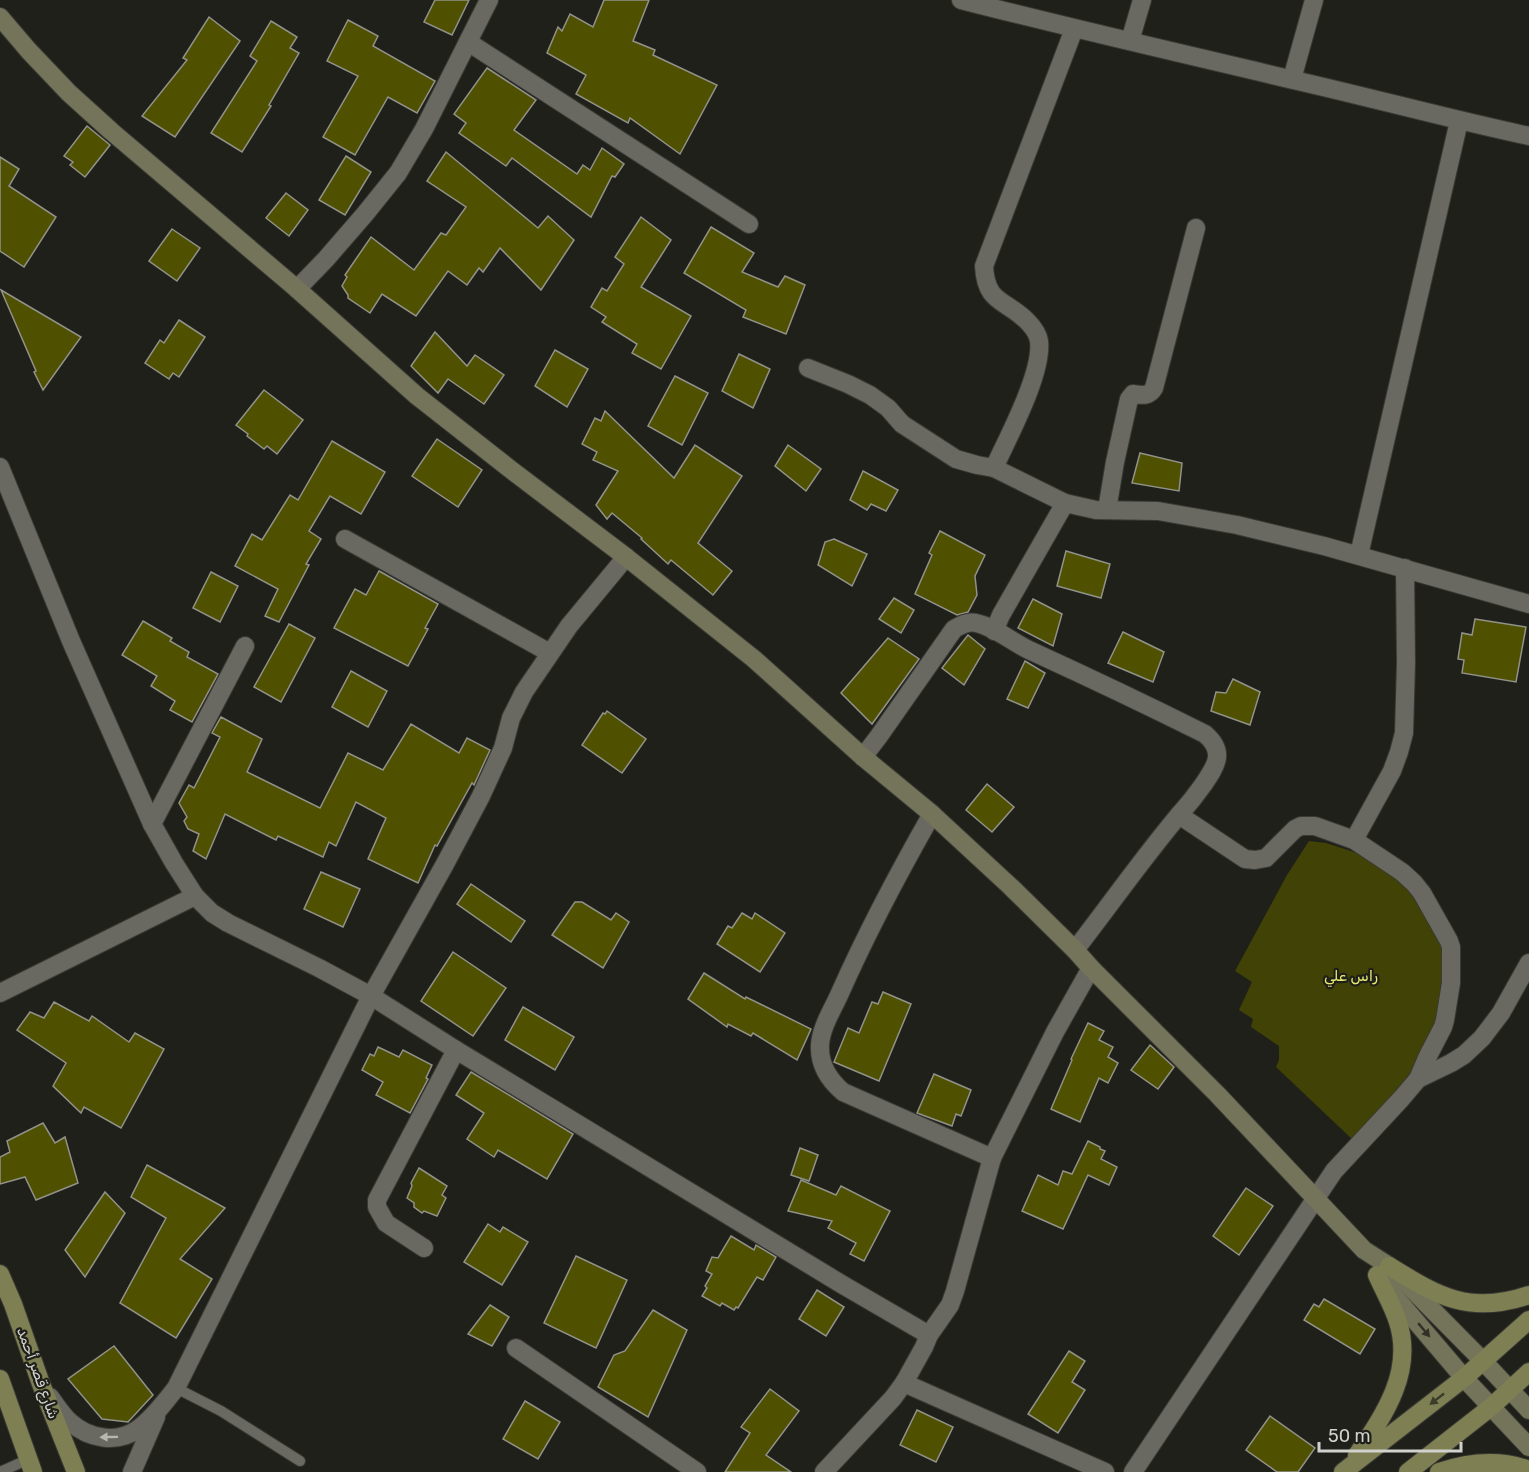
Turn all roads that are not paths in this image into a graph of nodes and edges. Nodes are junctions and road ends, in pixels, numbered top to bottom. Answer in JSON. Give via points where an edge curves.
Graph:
{"nodes":[{"id":1,"x":489,"y":0,"type":"edge"},
{"id":2,"x":961,"y":0,"type":"edge"},
{"id":3,"x":1142,"y":0,"type":"edge"},
{"id":4,"x":1314,"y":0,"type":"edge"},
{"id":5,"x":0,"y":17,"type":"edge"},
{"id":6,"x":1074,"y":29,"type":"junction"},
{"id":7,"x":1130,"y":41,"type":"junction"},
{"id":8,"x":468,"y":42,"type":"junction"},
{"id":9,"x":1292,"y":79,"type":"junction"},
{"id":10,"x":1459,"y":121,"type":"junction"},
{"id":11,"x":1529,"y":136,"type":"edge"},
{"id":12,"x":749,"y":224,"type":"dead end"},
{"id":13,"x":1196,"y":228,"type":"dead end"},
{"id":14,"x":297,"y":289,"type":"junction"},
{"id":15,"x":808,"y":368,"type":"dead end"},
{"id":16,"x":0,"y":467,"type":"edge"},
{"id":17,"x":994,"y":468,"type":"junction"},
{"id":18,"x":1065,"y":503,"type":"junction"},
{"id":19,"x":1107,"y":510,"type":"junction"},
{"id":20,"x":345,"y":539,"type":"dead end"},
{"id":21,"x":1359,"y":555,"type":"junction"},
{"id":22,"x":626,"y":557,"type":"junction"},
{"id":23,"x":1405,"y":568,"type":"junction"},
{"id":24,"x":1529,"y":603,"type":"edge"},
{"id":25,"x":994,"y":631,"type":"junction"},
{"id":26,"x":245,"y":646,"type":"dead end"},
{"id":27,"x":550,"y":653,"type":"junction"},
{"id":28,"x":863,"y":756,"type":"junction"},
{"id":29,"x":933,"y":814,"type":"junction"},
{"id":30,"x":1179,"y":815,"type":"junction"},
{"id":31,"x":152,"y":824,"type":"junction"},
{"id":32,"x":1354,"y":840,"type":"junction"},
{"id":33,"x":195,"y":896,"type":"junction"},
{"id":34,"x":1075,"y":950,"type":"junction"},
{"id":35,"x":1529,"y":964,"type":"edge"},
{"id":36,"x":1091,"y":968,"type":"junction"},
{"id":37,"x":0,"y":993,"type":"edge"},
{"id":38,"x":371,"y":996,"type":"junction"},
{"id":39,"x":456,"y":1050,"type":"junction"},
{"id":40,"x":1418,"y":1079,"type":"junction"},
{"id":41,"x":992,"y":1158,"type":"junction"},
{"id":42,"x":1315,"y":1198,"type":"junction"},
{"id":43,"x":424,"y":1248,"type":"dead end"},
{"id":44,"x":1383,"y":1271,"type":"junction"},
{"id":45,"x":0,"y":1274,"type":"edge"},
{"id":46,"x":1529,"y":1294,"type":"edge"},
{"id":47,"x":1529,"y":1320,"type":"edge"},
{"id":48,"x":929,"y":1335,"type":"junction"},
{"id":49,"x":516,"y":1348,"type":"dead end"},
{"id":50,"x":1484,"y":1362,"type":"junction"},
{"id":51,"x":1529,"y":1372,"type":"edge"},
{"id":52,"x":1464,"y":1378,"type":"junction"},
{"id":53,"x":0,"y":1379,"type":"edge"},
{"id":54,"x":904,"y":1383,"type":"junction"},
{"id":55,"x":41,"y":1384,"type":"junction"},
{"id":56,"x":176,"y":1388,"type":"junction"},
{"id":57,"x":1511,"y":1390,"type":"junction"},
{"id":58,"x":1491,"y":1407,"type":"junction"},
{"id":59,"x":159,"y":1410,"type":"junction"},
{"id":60,"x":1529,"y":1410,"type":"edge"},
{"id":61,"x":6,"y":1411,"type":"edge"},
{"id":62,"x":1529,"y":1447,"type":"edge"},
{"id":63,"x":300,"y":1461,"type":"dead end"},
{"id":64,"x":31,"y":1465,"type":"edge"},
{"id":65,"x":1346,"y":1470,"type":"edge"},
{"id":66,"x":1529,"y":1470,"type":"edge"},
{"id":67,"x":0,"y":1472,"type":"edge"},
{"id":68,"x":76,"y":1472,"type":"edge"},
{"id":69,"x":132,"y":1472,"type":"edge"},
{"id":70,"x":697,"y":1472,"type":"edge"},
{"id":71,"x":824,"y":1472,"type":"edge"},
{"id":72,"x":1105,"y":1472,"type":"edge"},
{"id":73,"x":1133,"y":1472,"type":"edge"},
{"id":74,"x":1408,"y":1472,"type":"edge"},
{"id":75,"x":1439,"y":1472,"type":"edge"}],
"edges":[{"from":1,"to":8,"type":"street"},
{"from":2,"to":6,"type":"street"},
{"from":3,"to":7,"type":"street"},
{"from":4,"to":9,"type":"street"},
{"from":5,"to":14,"type":"street","via":[[69,93]]},
{"from":6,"to":7,"type":"street"},
{"from":6,"to":17,"type":"street","via":[[984,266],[989,291],[1027,321],[1039,340],[1031,385]]},
{"from":7,"to":9,"type":"street"},
{"from":8,"to":12,"type":"street"},
{"from":8,"to":14,"type":"street","via":[[398,173]]},
{"from":9,"to":10,"type":"street"},
{"from":10,"to":11,"type":"street"},
{"from":10,"to":21,"type":"street"},
{"from":13,"to":19,"type":"street","via":[[1154,388],[1152,393],[1133,394],[1129,399]]},
{"from":14,"to":22,"type":"street","via":[[417,396]]},
{"from":15,"to":17,"type":"street","via":[[870,395],[902,424],[956,459]]},
{"from":16,"to":31,"type":"street"},
{"from":17,"to":18,"type":"street"},
{"from":18,"to":19,"type":"street"},
{"from":18,"to":25,"type":"street"},
{"from":19,"to":21,"type":"street","via":[[1135,509],[1197,517]]},
{"from":20,"to":27,"type":"street"},
{"from":21,"to":23,"type":"street"},
{"from":22,"to":27,"type":"street"},
{"from":22,"to":28,"type":"street","via":[[754,659]]},
{"from":23,"to":24,"type":"street"},
{"from":23,"to":32,"type":"street","via":[[1404,733],[1392,771]]},
{"from":25,"to":28,"type":"street","via":[[968,622],[954,629]]},
{"from":25,"to":30,"type":"street","via":[[1212,740],[1216,767]]},
{"from":26,"to":31,"type":"street"},
{"from":27,"to":38,"type":"street","via":[[524,692],[481,796]]},
{"from":28,"to":29,"type":"street"},
{"from":29,"to":34,"type":"street"},
{"from":29,"to":41,"type":"street","via":[[853,963],[825,1028],[820,1054],[825,1072],[843,1092]]},
{"from":30,"to":32,"type":"street","via":[[1245,859],[1266,858],[1301,826],[1315,826]]},
{"from":30,"to":34,"type":"street"},
{"from":31,"to":33,"type":"street"},
{"from":32,"to":40,"type":"street","via":[[1414,883],[1451,947],[1451,983],[1444,1023]]},
{"from":33,"to":37,"type":"street"},
{"from":33,"to":38,"type":"street","via":[[228,923]]},
{"from":34,"to":36,"type":"street"},
{"from":35,"to":40,"type":"street","via":[[1482,1038],[1464,1055]]},
{"from":36,"to":41,"type":"street"},
{"from":36,"to":42,"type":"street"},
{"from":38,"to":39,"type":"street"},
{"from":38,"to":56,"type":"street"},
{"from":39,"to":43,"type":"street","via":[[377,1200],[386,1223]]},
{"from":39,"to":48,"type":"street"},
{"from":40,"to":42,"type":"street","via":[[1341,1163]]},
{"from":41,"to":48,"type":"street","via":[[955,1291]]},
{"from":42,"to":44,"type":"street"},
{"from":42,"to":73,"type":"street"},
{"from":44,"to":46,"type":"main road","via":[[1466,1303],[1497,1302]]},
{"from":44,"to":50,"type":"street"},
{"from":44,"to":52,"type":"street","one_way":true},
{"from":44,"to":65,"type":"main road","via":[[1404,1349],[1403,1365],[1388,1406]]},
{"from":45,"to":55,"type":"main road","name":"شارع قصر أحمد"},
{"from":47,"to":50,"type":"main road"},
{"from":48,"to":54,"type":"street"},
{"from":49,"to":70,"type":"street"},
{"from":50,"to":52,"type":"main road"},
{"from":50,"to":57,"type":"street"},
{"from":51,"to":57,"type":"main road"},
{"from":52,"to":58,"type":"street"},
{"from":52,"to":65,"type":"main road","one_way":true},
{"from":53,"to":61,"type":"main road"},
{"from":54,"to":71,"type":"street"},
{"from":54,"to":72,"type":"street"},
{"from":59,"to":55,"type":"street","one_way":true,"via":[[130,1433],[108,1438],[91,1436],[69,1422]]},
{"from":55,"to":68,"type":"main road","name":"شارع قصر أحمد"},
{"from":56,"to":59,"type":"street"},
{"from":56,"to":63,"type":"lane","via":[[221,1411]]},
{"from":57,"to":58,"type":"main road"},
{"from":57,"to":60,"type":"street"},
{"from":58,"to":62,"type":"street"},
{"from":58,"to":74,"type":"main road"},
{"from":59,"to":69,"type":"street"},
{"from":61,"to":64,"type":"main road"},
{"from":64,"to":67,"type":"lane"},
{"from":66,"to":75,"type":"main road","via":[[1484,1463]]}]}
